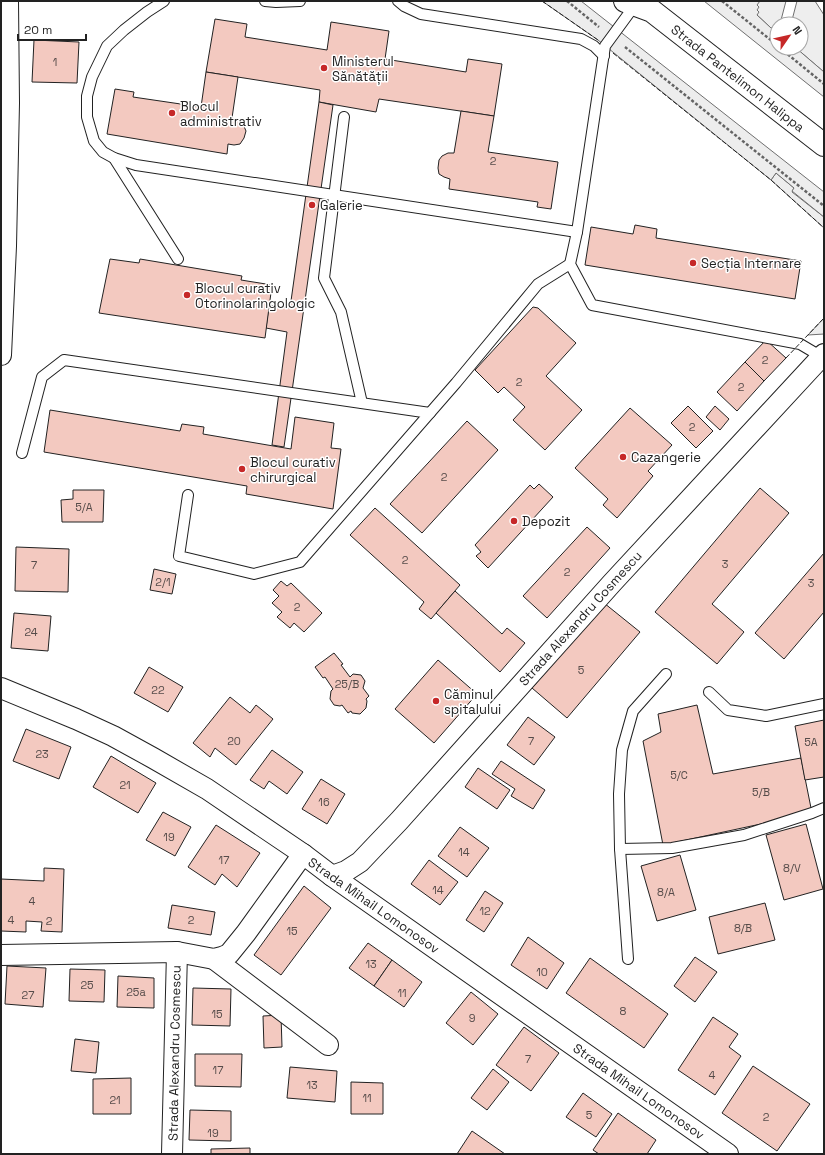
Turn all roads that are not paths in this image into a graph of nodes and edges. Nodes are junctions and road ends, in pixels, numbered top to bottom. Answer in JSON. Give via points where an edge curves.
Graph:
{"nodes":[{"id":1,"x":8,"y":1,"type":"edge"},
{"id":2,"x":164,"y":1,"type":"edge"},
{"id":3,"x":265,"y":1,"type":"edge"},
{"id":4,"x":300,"y":1,"type":"edge"},
{"id":5,"x":398,"y":1,"type":"edge"},
{"id":6,"x":640,"y":4,"type":"edge"},
{"id":7,"x":604,"y":56,"type":"junction"},
{"id":8,"x":344,"y":117,"type":"dead end"},
{"id":9,"x":824,"y":145,"type":"edge"},
{"id":10,"x":114,"y":158,"type":"junction"},
{"id":11,"x":334,"y":196,"type":"junction"},
{"id":12,"x":576,"y":232,"type":"junction"},
{"id":13,"x":178,"y":259,"type":"dead end"},
{"id":14,"x":570,"y":264,"type":"junction"},
{"id":15,"x":1,"y":355,"type":"edge"},
{"id":16,"x":823,"y":356,"type":"edge"},
{"id":17,"x":362,"y":403,"type":"junction"},
{"id":18,"x":430,"y":413,"type":"junction"},
{"id":19,"x":22,"y":453,"type":"dead end"},
{"id":20,"x":188,"y":495,"type":"dead end"},
{"id":21,"x":666,"y":674,"type":"dead end"},
{"id":22,"x":1,"y":688,"type":"edge"},
{"id":23,"x":709,"y":692,"type":"dead end"},
{"id":24,"x":824,"y":704,"type":"edge"},
{"id":25,"x":824,"y":808,"type":"edge"},
{"id":26,"x":620,"y":849,"type":"junction"},
{"id":27,"x":303,"y":854,"type":"junction"},
{"id":28,"x":332,"y":876,"type":"junction"},
{"id":29,"x":177,"y":952,"type":"junction"},
{"id":30,"x":1,"y":955,"type":"edge"},
{"id":31,"x":628,"y":959,"type":"dead end"},
{"id":32,"x":214,"y":960,"type":"junction"},
{"id":33,"x":328,"y":1045,"type":"dead end"},
{"id":34,"x":172,"y":1154,"type":"edge"},
{"id":35,"x":728,"y":1154,"type":"edge"}],
"edges":[{"from":1,"to":15,"type":"street","via":[[9,103]]},
{"from":2,"to":10,"type":"lane","via":[[124,30],[107,46],[92,77],[87,96],[87,117],[94,141],[103,152]]},
{"from":3,"to":4,"type":"lane"},
{"from":5,"to":7,"type":"lane","via":[[421,14],[581,39],[594,46]]},
{"from":6,"to":7,"type":"lane","via":[[605,46]]},
{"from":6,"to":9,"type":"main road","name":"Strada Pantelimon Halippa"},
{"from":7,"to":12,"type":"lane"},
{"from":8,"to":11,"type":"lane"},
{"from":10,"to":11,"type":"lane","via":[[136,166]]},
{"from":10,"to":13,"type":"lane"},
{"from":11,"to":12,"type":"lane"},
{"from":11,"to":17,"type":"lane","via":[[324,278],[341,312]]},
{"from":12,"to":14,"type":"lane"},
{"from":14,"to":16,"type":"lane","via":[[592,306],[800,344]]},
{"from":14,"to":18,"type":"lane","via":[[538,284]]},
{"from":16,"to":28,"type":"street","name":"Strada Alexandru Cosmescu","via":[[612,583],[399,821],[360,862]]},
{"from":17,"to":18,"type":"lane"},
{"from":17,"to":19,"type":"lane","via":[[64,360],[42,377]]},
{"from":18,"to":20,"type":"lane","via":[[300,562],[254,574],[179,556]]},
{"from":21,"to":26,"type":"lane","via":[[633,711],[622,750],[619,794]]},
{"from":22,"to":27,"type":"street","name":"Strada Mihail Lomonosov","via":[[76,719],[147,754],[207,789]]},
{"from":23,"to":24,"type":"lane","via":[[728,710],[766,716]]},
{"from":25,"to":26,"type":"lane","via":[[744,836],[672,848]]},
{"from":26,"to":31,"type":"lane"},
{"from":27,"to":28,"type":"street","name":"Strada Mihail Lomonosov"},
{"from":27,"to":32,"type":"street","via":[[229,954]]},
{"from":28,"to":35,"type":"street","name":"Strada Mihail Lomonosov"},
{"from":29,"to":30,"type":"street","name":"Strada Alexandru Cosmescu"},
{"from":29,"to":32,"type":"street","name":"Strada Alexandru Cosmescu"},
{"from":29,"to":34,"type":"street","name":"Strada Alexandru Cosmescu"},
{"from":32,"to":33,"type":"street","name":"Strada Alexandru Cosmescu"}]}
